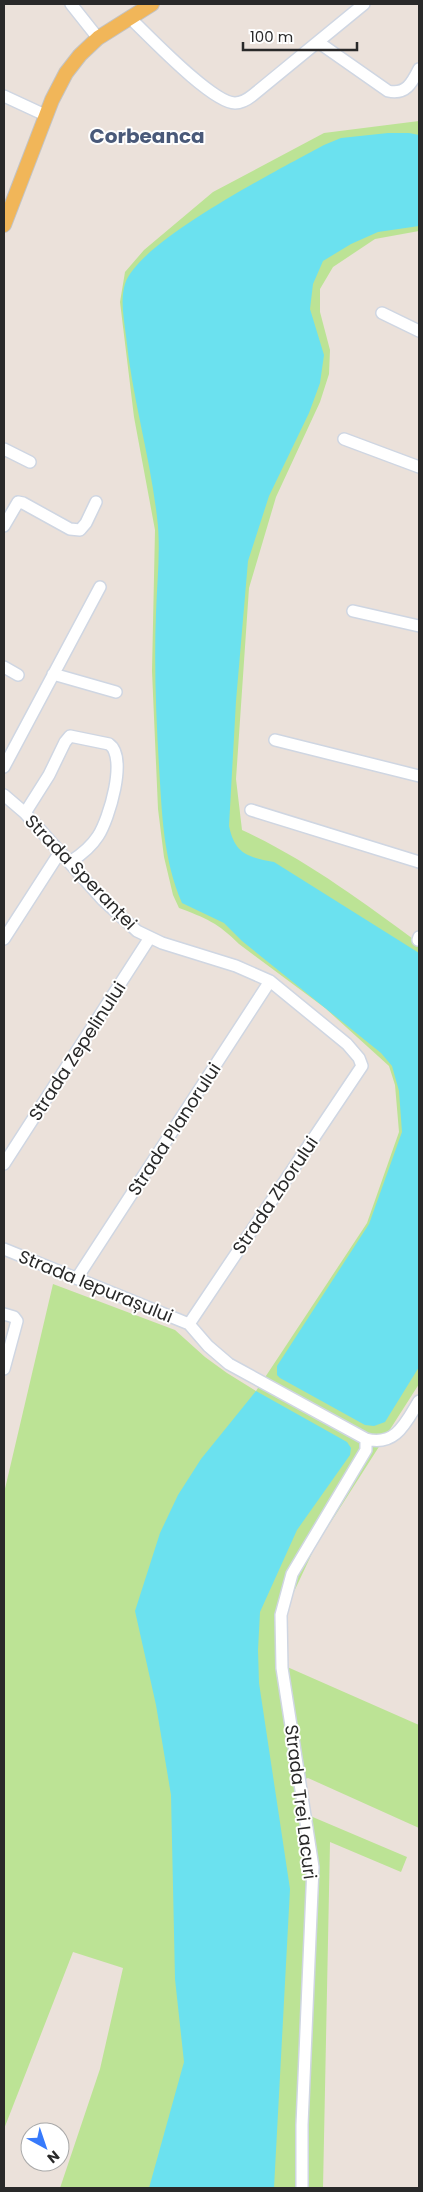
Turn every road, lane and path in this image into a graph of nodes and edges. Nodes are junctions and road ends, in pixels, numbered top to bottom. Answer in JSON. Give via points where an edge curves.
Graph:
{"nodes":[{"id":1,"x":71,"y":4,"type":"edge"},
{"id":2,"x":152,"y":4,"type":"edge"},
{"id":3,"x":364,"y":4,"type":"edge"},
{"id":4,"x":130,"y":18,"type":"junction"},
{"id":5,"x":98,"y":38,"type":"junction"},
{"id":6,"x":318,"y":42,"type":"junction"},
{"id":7,"x":419,"y":69,"type":"edge"},
{"id":8,"x":4,"y":96,"type":"edge"},
{"id":9,"x":45,"y":116,"type":"junction"},
{"id":10,"x":4,"y":225,"type":"edge"},
{"id":11,"x":382,"y":313,"type":"dead end"},
{"id":12,"x":419,"y":331,"type":"edge"},
{"id":13,"x":344,"y":439,"type":"dead end"},
{"id":14,"x":4,"y":449,"type":"edge"},
{"id":15,"x":30,"y":462,"type":"dead end"},
{"id":16,"x":419,"y":467,"type":"edge"},
{"id":17,"x":96,"y":502,"type":"dead end"},
{"id":18,"x":4,"y":526,"type":"edge"},
{"id":19,"x":100,"y":586,"type":"dead end"},
{"id":20,"x":353,"y":611,"type":"dead end"},
{"id":21,"x":419,"y":626,"type":"edge"},
{"id":22,"x":4,"y":667,"type":"edge"},
{"id":23,"x":53,"y":674,"type":"junction"},
{"id":24,"x":18,"y":675,"type":"dead end"},
{"id":25,"x":116,"y":692,"type":"dead end"},
{"id":26,"x":275,"y":740,"type":"dead end"},
{"id":27,"x":4,"y":767,"type":"edge"},
{"id":28,"x":419,"y":776,"type":"edge"},
{"id":29,"x":4,"y":795,"type":"edge"},
{"id":30,"x":252,"y":810,"type":"dead end"},
{"id":31,"x":25,"y":813,"type":"junction"},
{"id":32,"x":60,"y":852,"type":"junction"},
{"id":33,"x":70,"y":862,"type":"junction"},
{"id":34,"x":419,"y":862,"type":"edge"},
{"id":35,"x":4,"y":939,"type":"edge"},
{"id":36,"x":149,"y":939,"type":"junction"},
{"id":37,"x":270,"y":980,"type":"junction"},
{"id":38,"x":362,"y":1066,"type":"joint"},
{"id":39,"x":4,"y":1164,"type":"edge"},
{"id":40,"x":4,"y":1249,"type":"edge"},
{"id":41,"x":77,"y":1278,"type":"junction"},
{"id":42,"x":4,"y":1314,"type":"edge"},
{"id":43,"x":189,"y":1324,"type":"junction"},
{"id":44,"x":4,"y":1369,"type":"edge"},
{"id":45,"x":419,"y":1401,"type":"edge"},
{"id":46,"x":366,"y":1439,"type":"junction"},
{"id":47,"x":302,"y":2188,"type":"edge"}],
"edges":[{"from":1,"to":5,"type":"street"},
{"from":2,"to":4,"type":"main road"},
{"from":3,"to":6,"type":"street"},
{"from":4,"to":5,"type":"main road"},
{"from":4,"to":6,"type":"street","via":[[182,68],[224,100],[235,103],[253,95]]},
{"from":5,"to":9,"type":"main road","via":[[66,73]]},
{"from":6,"to":7,"type":"street","via":[[388,91],[406,89]]},
{"from":8,"to":9,"type":"street"},
{"from":9,"to":10,"type":"main road"},
{"from":11,"to":12,"type":"street"},
{"from":13,"to":16,"type":"street"},
{"from":14,"to":15,"type":"street"},
{"from":17,"to":18,"type":"street","via":[[80,530],[70,529],[18,502]]},
{"from":19,"to":23,"type":"street"},
{"from":20,"to":21,"type":"street"},
{"from":22,"to":24,"type":"street"},
{"from":23,"to":25,"type":"street"},
{"from":23,"to":27,"type":"street"},
{"from":26,"to":28,"type":"street"},
{"from":29,"to":31,"type":"street","name":"Strada Speranței"},
{"from":30,"to":34,"type":"street"},
{"from":31,"to":32,"type":"street","name":"Strada Speranței"},
{"from":31,"to":33,"type":"street","via":[[70,736],[114,747],[113,802],[97,837],[84,853]]},
{"from":32,"to":33,"type":"street","name":"Strada Speranței"},
{"from":32,"to":35,"type":"street"},
{"from":33,"to":36,"type":"street","name":"Strada Speranței","via":[[125,921]]},
{"from":36,"to":37,"type":"street","name":"Strada Speranței"},
{"from":36,"to":39,"type":"street","name":"Strada Zepelinului"},
{"from":37,"to":38,"type":"street","name":"Strada Speranței","via":[[347,1044]]},
{"from":37,"to":41,"type":"street","name":"Strada Planorului"},
{"from":38,"to":43,"type":"street","name":"Strada Zborului"},
{"from":40,"to":41,"type":"street","name":"Strada Iepurașului"},
{"from":41,"to":43,"type":"street","name":"Strada Iepurașului"},
{"from":42,"to":44,"type":"street","via":[[17,1321]]},
{"from":43,"to":46,"type":"street","via":[[229,1364]]},
{"from":45,"to":46,"type":"street","via":[[395,1436],[381,1441]]},
{"from":46,"to":47,"type":"street","name":"Strada Trei Lacuri","via":[[366,1450],[292,1574],[281,1615],[282,1668],[313,1867]]}]}
